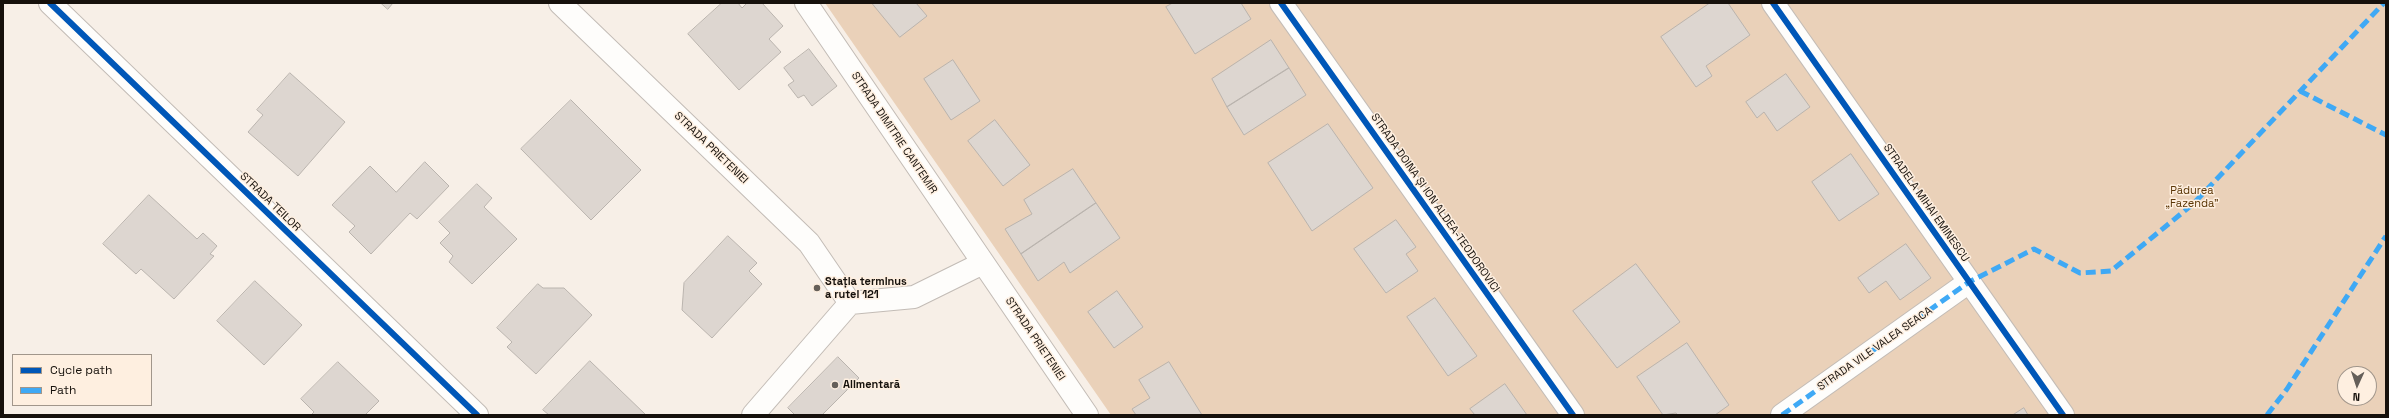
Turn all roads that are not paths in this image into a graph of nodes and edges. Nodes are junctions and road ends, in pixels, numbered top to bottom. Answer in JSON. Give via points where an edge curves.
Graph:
{"nodes":[{"id":1,"x":50,"y":3,"type":"edge"},
{"id":2,"x":560,"y":3,"type":"edge"},
{"id":3,"x":806,"y":3,"type":"edge"},
{"id":4,"x":1281,"y":3,"type":"edge"},
{"id":5,"x":1773,"y":3,"type":"edge"},
{"id":6,"x":983,"y":263,"type":"junction"},
{"id":7,"x":1969,"y":282,"type":"junction"},
{"id":8,"x":850,"y":303,"type":"junction"},
{"id":9,"x":477,"y":415,"type":"edge"},
{"id":10,"x":753,"y":415,"type":"edge"},
{"id":11,"x":1087,"y":415,"type":"edge"},
{"id":12,"x":1573,"y":415,"type":"edge"},
{"id":13,"x":1782,"y":415,"type":"edge"},
{"id":14,"x":2063,"y":415,"type":"edge"}],
"edges":[{"from":1,"to":9,"type":"street","name":"STRADA TEILOR"},
{"from":2,"to":8,"type":"street","name":"STRADA PRIETENIEI","via":[[809,243]]},
{"from":3,"to":6,"type":"street","name":"STRADA DIMITRIE CANTEMIR"},
{"from":4,"to":12,"type":"street","name":"STRADA DOINA ȘI ION ALDEA-TEODOROVICI"},
{"from":5,"to":7,"type":"street","name":"STRADELA MIHAI EMINESCU"},
{"from":6,"to":8,"type":"street","via":[[914,297]]},
{"from":6,"to":11,"type":"street","name":"STRADA PRIETENIEI"},
{"from":7,"to":13,"type":"street","name":"STRADA VILE VALEA SEACA"},
{"from":7,"to":14,"type":"street","name":"STRADELA MIHAI EMINESCU"},
{"from":8,"to":10,"type":"street"}]}
